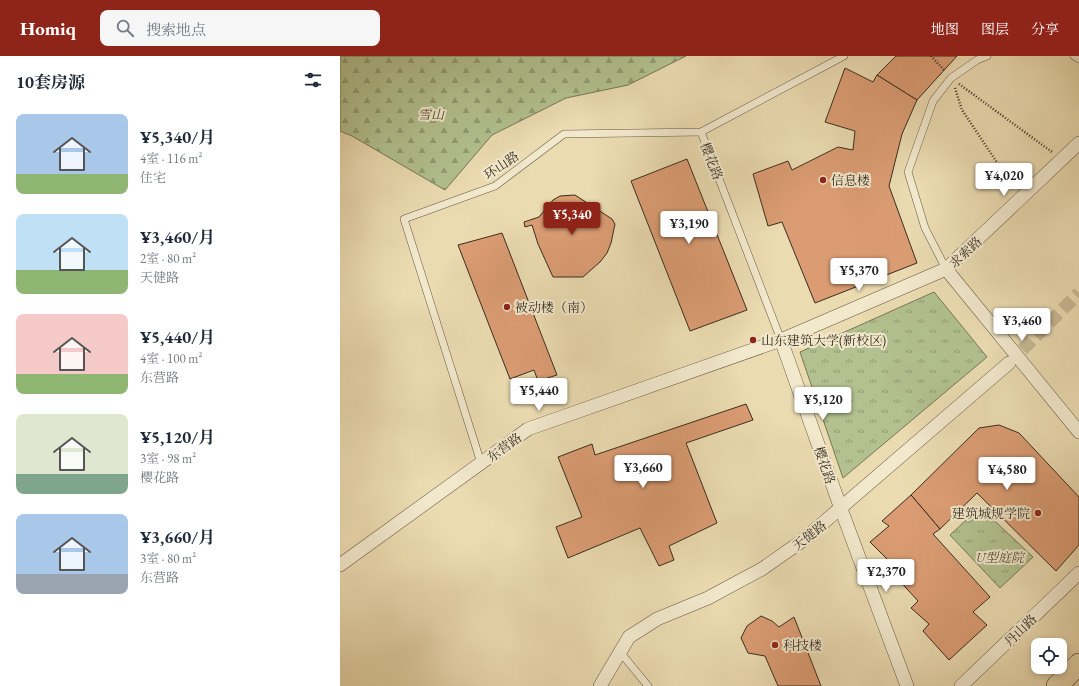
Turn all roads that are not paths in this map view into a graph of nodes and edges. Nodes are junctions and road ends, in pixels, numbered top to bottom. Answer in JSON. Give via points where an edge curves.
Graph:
{"nodes":[{"id":1,"x":844,"y":56,"type":"edge"},
{"id":2,"x":988,"y":56,"type":"edge"},
{"id":3,"x":1074,"y":56,"type":"edge"},
{"id":4,"x":1079,"y":59,"type":"edge"},
{"id":5,"x":701,"y":132,"type":"junction"},
{"id":6,"x":1079,"y":143,"type":"edge"},
{"id":7,"x":946,"y":269,"type":"junction"},
{"id":8,"x":781,"y":340,"type":"junction"},
{"id":9,"x":1009,"y":363,"type":"tunnel mouth"},
{"id":10,"x":1079,"y":432,"type":"edge"},
{"id":11,"x":481,"y":463,"type":"junction"},
{"id":12,"x":841,"y":509,"type":"junction"},
{"id":13,"x":340,"y":565,"type":"edge"},
{"id":14,"x":1079,"y":573,"type":"edge"},
{"id":15,"x":620,"y":652,"type":"junction"},
{"id":16,"x":1079,"y":664,"type":"edge"},
{"id":17,"x":600,"y":686,"type":"edge"},
{"id":18,"x":648,"y":686,"type":"edge"},
{"id":19,"x":907,"y":686,"type":"edge"},
{"id":20,"x":961,"y":686,"type":"edge"},
{"id":21,"x":1057,"y":686,"type":"edge"}],
"edges":[{"from":1,"to":5,"type":"lane","name":"环山路"},
{"from":2,"to":7,"type":"lane","via":[[977,60],[951,78],[933,101],[908,172],[925,228]]},
{"from":3,"to":4,"type":"lane"},
{"from":5,"to":8,"type":"lane","name":"樱花路"},
{"from":5,"to":11,"type":"lane","name":"环山路","via":[[564,134],[495,186],[404,219]]},
{"from":6,"to":7,"type":"street","name":"求索路"},
{"from":7,"to":8,"type":"street","name":"求索路"},
{"from":7,"to":10,"type":"street"},
{"from":8,"to":11,"type":"street","name":"东营路","via":[[528,429]]},
{"from":8,"to":12,"type":"street","name":"樱花路"},
{"from":9,"to":12,"type":"street","name":"天健路"},
{"from":11,"to":13,"type":"street","name":"东营路"},
{"from":12,"to":15,"type":"street","name":"天健路","via":[[762,569],[708,598],[657,618],[629,637]]},
{"from":12,"to":19,"type":"street","name":"樱花路"},
{"from":14,"to":20,"type":"street","name":"丹山路"},
{"from":15,"to":17,"type":"street","name":"天健路"},
{"from":15,"to":18,"type":"lane"},
{"from":16,"to":21,"type":"main road"}]}
